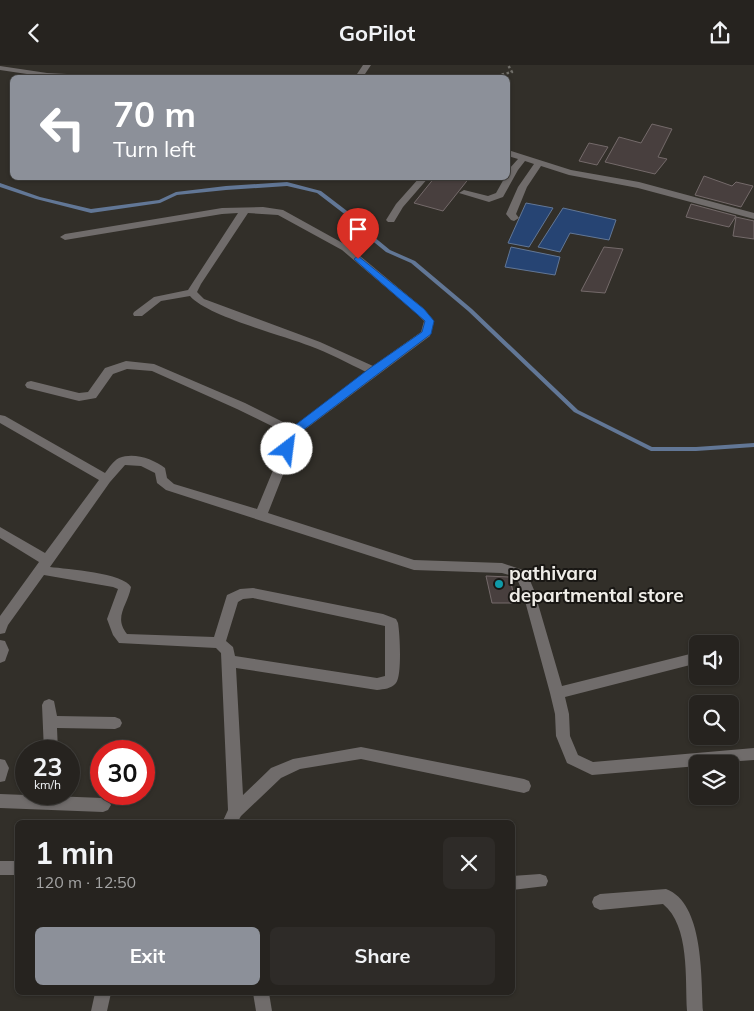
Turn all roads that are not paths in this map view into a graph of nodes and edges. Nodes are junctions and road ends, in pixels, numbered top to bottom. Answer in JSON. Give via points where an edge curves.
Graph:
{"nodes":[{"id":1,"x":56,"y":65,"type":"edge"},
{"id":2,"x":0,"y":68,"type":"edge"},
{"id":3,"x":47,"y":75,"type":"joint"},
{"id":4,"x":510,"y":154,"type":"edge"},
{"id":5,"x":524,"y":157,"type":"junction"},
{"id":6,"x":540,"y":162,"type":"junction"},
{"id":7,"x":510,"y":176,"type":"edge"},
{"id":8,"x":422,"y":180,"type":"edge"},
{"id":9,"x":508,"y":180,"type":"edge"},
{"id":10,"x":464,"y":193,"type":"dead end"},
{"id":11,"x":245,"y":210,"type":"junction"},
{"id":12,"x":754,"y":216,"type":"edge"},
{"id":13,"x":514,"y":218,"type":"dead end"},
{"id":14,"x":391,"y":221,"type":"dead end"},
{"id":15,"x":65,"y":237,"type":"dead end"},
{"id":16,"x":192,"y":292,"type":"junction"},
{"id":17,"x":138,"y":314,"type":"dead end"},
{"id":18,"x":374,"y":371,"type":"junction"},
{"id":19,"x":31,"y":385,"type":"dead end"},
{"id":20,"x":0,"y":419,"type":"edge"},
{"id":21,"x":294,"y":432,"type":"junction"},
{"id":22,"x":106,"y":479,"type":"junction"},
{"id":23,"x":261,"y":515,"type":"junction"},
{"id":24,"x":0,"y":532,"type":"edge"},
{"id":25,"x":44,"y":566,"type":"junction"},
{"id":26,"x":0,"y":629,"type":"edge"},
{"id":27,"x":219,"y":643,"type":"junction"},
{"id":28,"x":0,"y":645,"type":"edge"},
{"id":29,"x":0,"y":657,"type":"edge"},
{"id":30,"x":689,"y":659,"type":"edge"},
{"id":31,"x":229,"y":661,"type":"junction"},
{"id":32,"x":557,"y":693,"type":"junction"},
{"id":33,"x":49,"y":705,"type":"dead end"},
{"id":34,"x":51,"y":722,"type":"junction"},
{"id":35,"x":116,"y":723,"type":"dead end"},
{"id":36,"x":51,"y":740,"type":"edge"},
{"id":37,"x":754,"y":754,"type":"edge"},
{"id":38,"x":0,"y":765,"type":"edge"},
{"id":39,"x":0,"y":776,"type":"edge"},
{"id":40,"x":524,"y":786,"type":"dead end"},
{"id":41,"x":15,"y":800,"type":"edge"},
{"id":42,"x":0,"y":801,"type":"edge"},
{"id":43,"x":233,"y":817,"type":"edge"},
{"id":44,"x":0,"y":868,"type":"edge"},
{"id":45,"x":15,"y":868,"type":"edge"},
{"id":46,"x":540,"y":881,"type":"dead end"},
{"id":47,"x":515,"y":883,"type":"edge"},
{"id":48,"x":600,"y":902,"type":"dead end"},
{"id":49,"x":103,"y":995,"type":"edge"},
{"id":50,"x":261,"y":995,"type":"edge"},
{"id":51,"x":99,"y":1011,"type":"edge"},
{"id":52,"x":264,"y":1011,"type":"edge"},
{"id":53,"x":696,"y":1011,"type":"edge"}],
"edges":[{"from":1,"to":3,"type":"street"},
{"from":2,"to":3,"type":"street"},
{"from":4,"to":5,"type":"street"},
{"from":5,"to":6,"type":"street"},
{"from":5,"to":7,"type":"street"},
{"from":6,"to":12,"type":"street","via":[[569,172],[639,185]]},
{"from":6,"to":13,"type":"street","via":[[515,200],[511,214]]},
{"from":8,"to":14,"type":"street","via":[[399,206]]},
{"from":9,"to":10,"type":"street","via":[[500,195],[489,199]]},
{"from":11,"to":15,"type":"street"},
{"from":11,"to":16,"type":"street"},
{"from":11,"to":18,"type":"street","via":[[280,212],[345,248],[430,321],[426,334]]},
{"from":16,"to":17,"type":"street","via":[[158,299]]},
{"from":16,"to":18,"type":"street","via":[[200,301],[220,310],[316,344]]},
{"from":18,"to":21,"type":"street"},
{"from":19,"to":21,"type":"street","via":[[80,397],[92,395],[109,371],[126,365],[154,368]]},
{"from":20,"to":22,"type":"street"},
{"from":21,"to":23,"type":"street"},
{"from":22,"to":23,"type":"street","via":[[121,462],[136,460],[161,471],[161,480],[170,487]]},
{"from":22,"to":25,"type":"street"},
{"from":23,"to":32,"type":"street","via":[[414,565],[502,568],[521,574]]},
{"from":24,"to":25,"type":"street"},
{"from":25,"to":26,"type":"street"},
{"from":25,"to":27,"type":"street","via":[[116,582],[125,587],[112,619],[114,630],[124,639]]},
{"from":27,"to":31,"type":"street","via":[[228,651]]},
{"from":27,"to":31,"type":"street","via":[[232,599],[240,594],[253,593],[383,619],[392,627],[392,678],[387,683]]},
{"from":28,"to":29,"type":"street"},
{"from":30,"to":32,"type":"street"},
{"from":31,"to":43,"type":"street"},
{"from":32,"to":37,"type":"street","via":[[563,736],[572,759],[592,769]]},
{"from":33,"to":34,"type":"street"},
{"from":34,"to":35,"type":"street"},
{"from":34,"to":36,"type":"street"},
{"from":38,"to":39,"type":"street"},
{"from":40,"to":43,"type":"street","via":[[361,753],[298,763],[276,773]]},
{"from":41,"to":42,"type":"street"},
{"from":44,"to":45,"type":"street"},
{"from":46,"to":47,"type":"street"},
{"from":48,"to":53,"type":"street","via":[[666,896],[677,905],[691,939]]},
{"from":49,"to":51,"type":"street"},
{"from":50,"to":52,"type":"street"}]}
